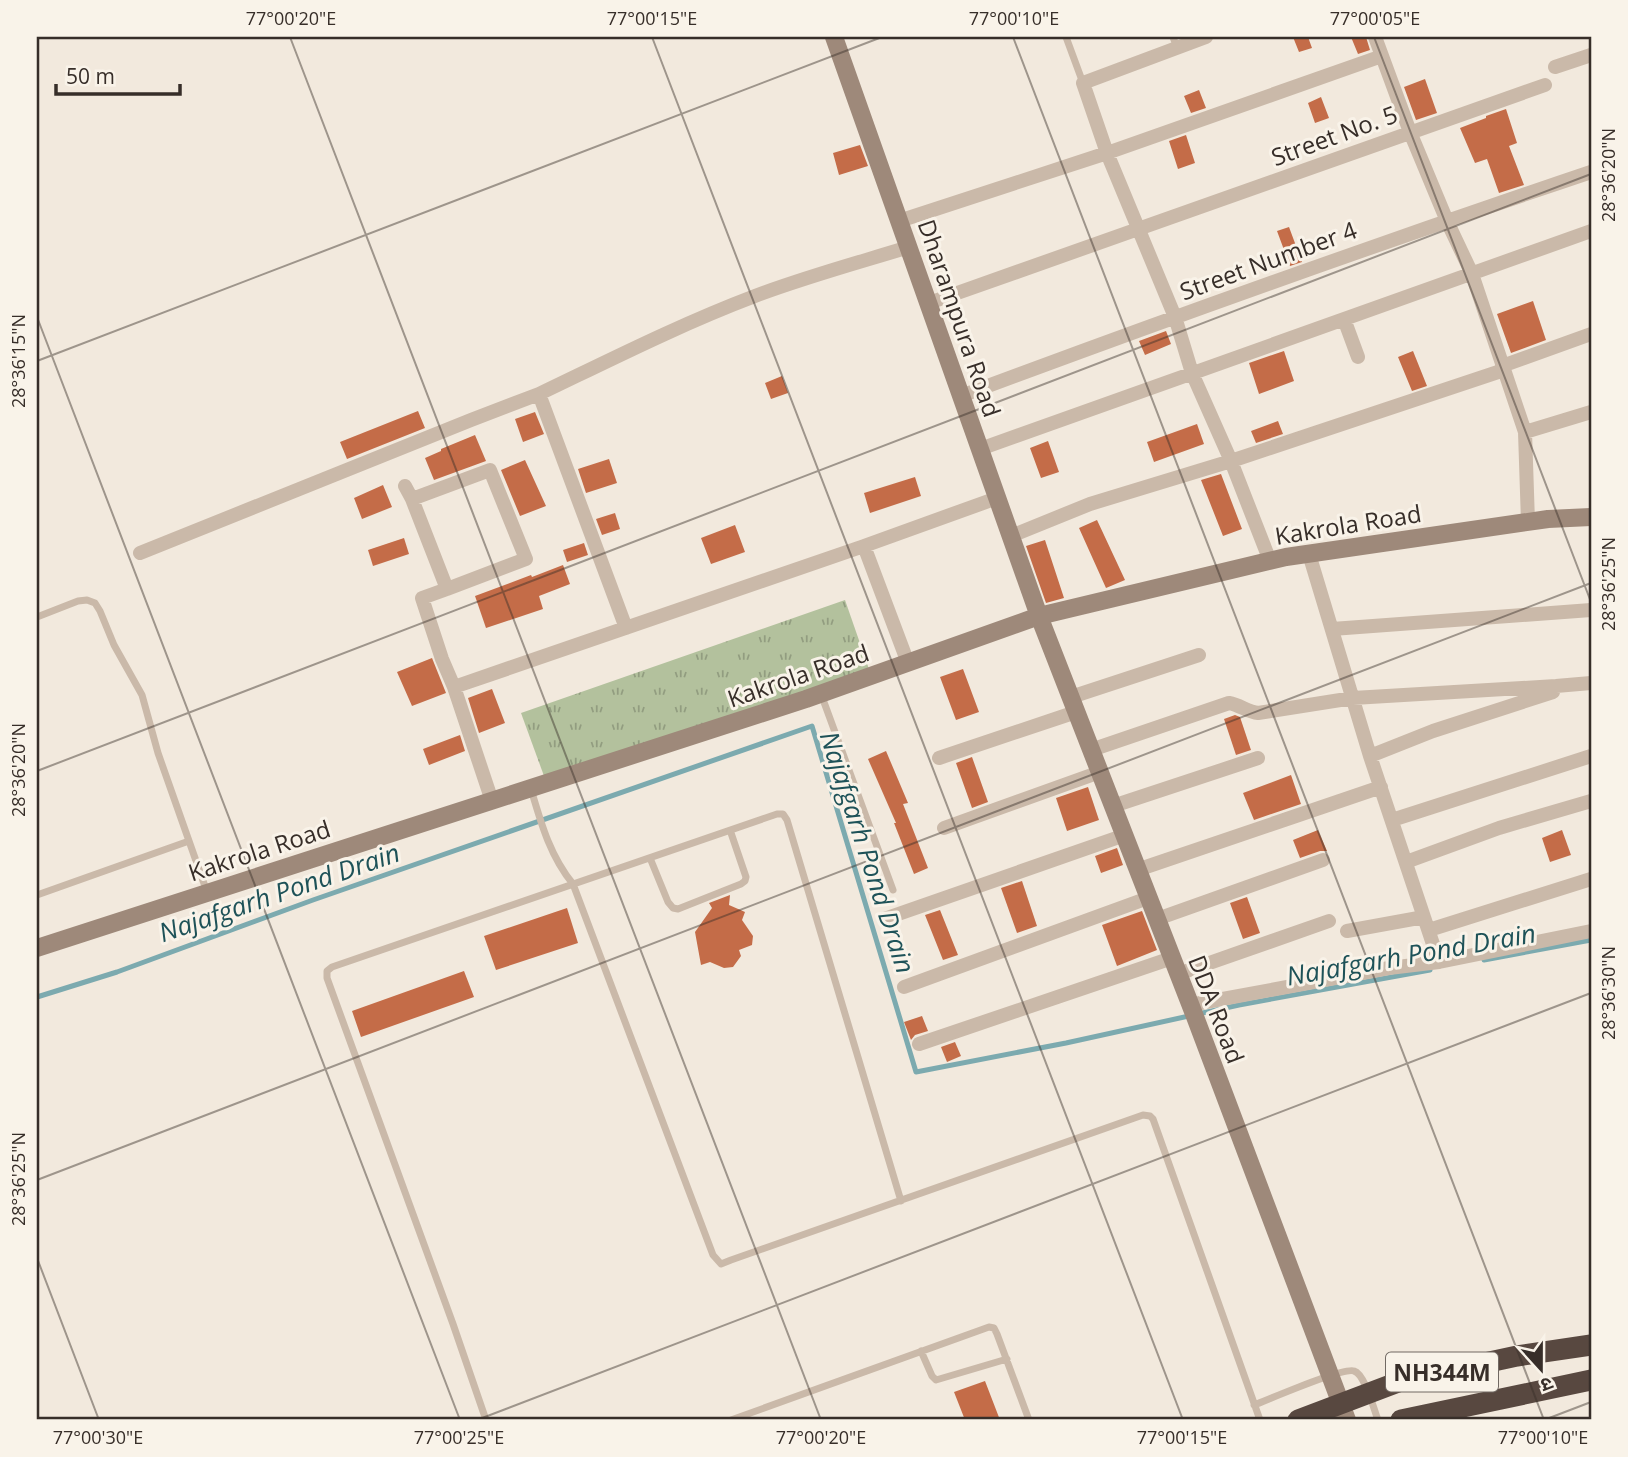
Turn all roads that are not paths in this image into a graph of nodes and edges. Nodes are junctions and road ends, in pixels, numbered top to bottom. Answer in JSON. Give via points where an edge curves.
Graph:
{"nodes":[{"id":1,"x":834,"y":37,"type":"edge"},
{"id":2,"x":1066,"y":37,"type":"edge"},
{"id":3,"x":1206,"y":37,"type":"edge"},
{"id":4,"x":1378,"y":38,"type":"edge"},
{"id":5,"x":1175,"y":42,"type":"edge"},
{"id":6,"x":1382,"y":55,"type":"junction"},
{"id":7,"x":1591,"y":55,"type":"edge"},
{"id":8,"x":1555,"y":67,"type":"dead end"},
{"id":9,"x":1083,"y":83,"type":"junction"},
{"id":10,"x":1545,"y":85,"type":"dead end"},
{"id":11,"x":1410,"y":132,"type":"junction"},
{"id":12,"x":1107,"y":153,"type":"junction"},
{"id":13,"x":1591,"y":172,"type":"edge"},
{"id":14,"x":1447,"y":220,"type":"junction"},
{"id":15,"x":899,"y":221,"type":"junction"},
{"id":16,"x":1138,"y":230,"type":"junction"},
{"id":17,"x":1591,"y":231,"type":"edge"},
{"id":18,"x":909,"y":247,"type":"junction"},
{"id":19,"x":1472,"y":274,"type":"junction"},
{"id":20,"x":929,"y":303,"type":"junction"},
{"id":21,"x":1175,"y":317,"type":"junction"},
{"id":22,"x":1344,"y":319,"type":"junction"},
{"id":23,"x":1591,"y":334,"type":"edge"},
{"id":24,"x":1358,"y":357,"type":"dead end"},
{"id":25,"x":1503,"y":368,"type":"junction"},
{"id":26,"x":1192,"y":373,"type":"junction"},
{"id":27,"x":539,"y":394,"type":"junction"},
{"id":28,"x":961,"y":396,"type":"junction"},
{"id":29,"x":1591,"y":412,"type":"edge"},
{"id":30,"x":1525,"y":432,"type":"junction"},
{"id":31,"x":980,"y":449,"type":"junction"},
{"id":32,"x":1231,"y":461,"type":"junction"},
{"id":33,"x":997,"y":498,"type":"junction"},
{"id":34,"x":1591,"y":517,"type":"edge"},
{"id":35,"x":1528,"y":522,"type":"junction"},
{"id":36,"x":1010,"y":536,"type":"junction"},
{"id":37,"x":864,"y":545,"type":"junction"},
{"id":38,"x":140,"y":553,"type":"dead end"},
{"id":39,"x":1309,"y":554,"type":"junction"},
{"id":40,"x":1270,"y":561,"type":"junction"},
{"id":41,"x":447,"y":589,"type":"junction"},
{"id":42,"x":1591,"y":611,"type":"edge"},
{"id":43,"x":1039,"y":616,"type":"junction"},
{"id":44,"x":37,"y":617,"type":"edge"},
{"id":45,"x":626,"y":628,"type":"junction"},
{"id":46,"x":1332,"y":629,"type":"junction"},
{"id":47,"x":1199,"y":655,"type":"dead end"},
{"id":48,"x":908,"y":663,"type":"junction"},
{"id":49,"x":1585,"y":683,"type":"edge"},
{"id":50,"x":454,"y":687,"type":"junction"},
{"id":51,"x":821,"y":694,"type":"junction"},
{"id":52,"x":1353,"y":698,"type":"junction"},
{"id":53,"x":1073,"y":705,"type":"junction"},
{"id":54,"x":1091,"y":750,"type":"junction"},
{"id":55,"x":1370,"y":756,"type":"junction"},
{"id":56,"x":1591,"y":756,"type":"edge"},
{"id":57,"x":939,"y":758,"type":"dead end"},
{"id":58,"x":1258,"y":758,"type":"dead end"},
{"id":59,"x":1100,"y":772,"type":"junction"},
{"id":60,"x":1381,"y":787,"type":"junction"},
{"id":61,"x":531,"y":789,"type":"junction"},
{"id":62,"x":492,"y":801,"type":"junction"},
{"id":63,"x":1591,"y":802,"type":"edge"},
{"id":64,"x":1113,"y":806,"type":"junction"},
{"id":65,"x":1392,"y":820,"type":"junction"},
{"id":66,"x":944,"y":828,"type":"dead end"},
{"id":67,"x":730,"y":830,"type":"junction"},
{"id":68,"x":1125,"y":835,"type":"junction"},
{"id":69,"x":189,"y":841,"type":"junction"},
{"id":70,"x":650,"y":858,"type":"junction"},
{"id":71,"x":1323,"y":860,"type":"dead end"},
{"id":72,"x":1406,"y":862,"type":"junction"},
{"id":73,"x":1138,"y":870,"type":"junction"},
{"id":74,"x":1591,"y":879,"type":"edge"},
{"id":75,"x":573,"y":884,"type":"junction"},
{"id":76,"x":893,"y":890,"type":"dead end"},
{"id":77,"x":207,"y":893,"type":"junction"},
{"id":78,"x":37,"y":895,"type":"edge"},
{"id":79,"x":1148,"y":898,"type":"junction"},
{"id":80,"x":884,"y":919,"type":"dead end"},
{"id":81,"x":1157,"y":919,"type":"junction"},
{"id":82,"x":1329,"y":921,"type":"dead end"},
{"id":83,"x":1427,"y":923,"type":"junction"},
{"id":84,"x":1347,"y":931,"type":"dead end"},
{"id":85,"x":1591,"y":931,"type":"edge"},
{"id":86,"x":37,"y":948,"type":"edge"},
{"id":87,"x":1439,"y":962,"type":"junction"},
{"id":88,"x":1175,"y":966,"type":"junction"},
{"id":89,"x":904,"y":988,"type":"dead end"},
{"id":90,"x":1194,"y":1014,"type":"junction"},
{"id":91,"x":919,"y":1044,"type":"dead end"},
{"id":92,"x":901,"y":1201,"type":"junction"},
{"id":93,"x":1591,"y":1345,"type":"edge"},
{"id":94,"x":921,"y":1351,"type":"junction"},
{"id":95,"x":1007,"y":1359,"type":"junction"},
{"id":96,"x":1330,"y":1376,"type":"junction"},
{"id":97,"x":1591,"y":1380,"type":"edge"},
{"id":98,"x":1254,"y":1405,"type":"junction"},
{"id":99,"x":486,"y":1420,"type":"edge"},
{"id":100,"x":731,"y":1420,"type":"edge"},
{"id":101,"x":1029,"y":1420,"type":"edge"},
{"id":102,"x":1260,"y":1420,"type":"edge"},
{"id":103,"x":1298,"y":1420,"type":"edge"},
{"id":104,"x":1347,"y":1420,"type":"edge"},
{"id":105,"x":1378,"y":1420,"type":"edge"},
{"id":106,"x":1401,"y":1420,"type":"edge"}],
"edges":[{"from":1,"to":15,"type":"street","name":"Dharampura Road"},
{"from":2,"to":9,"type":"lane"},
{"from":3,"to":5,"type":"street"},
{"from":4,"to":6,"type":"street"},
{"from":5,"to":9,"type":"street"},
{"from":6,"to":11,"type":"street"},
{"from":6,"to":12,"type":"street"},
{"from":7,"to":8,"type":"street"},
{"from":9,"to":12,"type":"street"},
{"from":10,"to":11,"type":"street","name":"Street No. 5"},
{"from":11,"to":14,"type":"street"},
{"from":11,"to":16,"type":"street","name":"Street No. 5"},
{"from":12,"to":15,"type":"street"},
{"from":12,"to":16,"type":"street"},
{"from":13,"to":14,"type":"street","name":"Street Number 4"},
{"from":14,"to":19,"type":"street"},
{"from":14,"to":21,"type":"street","name":"Street Number 4"},
{"from":15,"to":18,"type":"street","name":"Dharampura Road"},
{"from":16,"to":20,"type":"street","name":"Street No. 5"},
{"from":16,"to":21,"type":"street"},
{"from":17,"to":19,"type":"street"},
{"from":18,"to":20,"type":"street","name":"Dharampura Road"},
{"from":18,"to":27,"type":"street","via":[[793,282],[697,319]]},
{"from":19,"to":22,"type":"street"},
{"from":19,"to":25,"type":"street"},
{"from":20,"to":28,"type":"street","name":"Dharampura Road"},
{"from":21,"to":26,"type":"street"},
{"from":21,"to":28,"type":"street","name":"Street Number 4"},
{"from":22,"to":24,"type":"street"},
{"from":22,"to":26,"type":"street"},
{"from":23,"to":25,"type":"street"},
{"from":25,"to":30,"type":"street"},
{"from":25,"to":32,"type":"street"},
{"from":26,"to":31,"type":"street"},
{"from":26,"to":32,"type":"street"},
{"from":27,"to":38,"type":"street"},
{"from":27,"to":45,"type":"street"},
{"from":28,"to":31,"type":"street","name":"Dharampura Road"},
{"from":29,"to":30,"type":"street"},
{"from":30,"to":35,"type":"street"},
{"from":31,"to":33,"type":"street","name":"Dharampura Road"},
{"from":32,"to":36,"type":"street","via":[[1090,504]]},
{"from":32,"to":40,"type":"street"},
{"from":33,"to":36,"type":"street","name":"Dharampura Road"},
{"from":33,"to":37,"type":"street"},
{"from":34,"to":35,"type":"street","name":"Kakrola Road"},
{"from":35,"to":39,"type":"street","name":"Kakrola Road"},
{"from":36,"to":43,"type":"street","name":"Dharampura Road"},
{"from":37,"to":45,"type":"street"},
{"from":37,"to":48,"type":"street"},
{"from":39,"to":40,"type":"street","name":"Kakrola Road"},
{"from":39,"to":46,"type":"street"},
{"from":40,"to":43,"type":"street","name":"Kakrola Road"},
{"from":41,"to":41,"type":"street","via":[[409,493],[490,470],[526,559]]},
{"from":41,"to":50,"type":"street","via":[[422,598]]},
{"from":42,"to":46,"type":"street"},
{"from":43,"to":48,"type":"street","name":"Kakrola Road"},
{"from":43,"to":53,"type":"street","name":"DDA Road"},
{"from":44,"to":69,"type":"lane","via":[[78,601],[95,603],[142,695]]},
{"from":45,"to":50,"type":"street"},
{"from":46,"to":52,"type":"street"},
{"from":47,"to":53,"type":"street"},
{"from":48,"to":51,"type":"street","name":"Kakrola Road"},
{"from":49,"to":52,"type":"street"},
{"from":49,"to":55,"type":"street"},
{"from":50,"to":62,"type":"street"},
{"from":51,"to":61,"type":"street","name":"Kakrola Road"},
{"from":51,"to":76,"type":"lane"},
{"from":52,"to":54,"type":"street","via":[[1258,713],[1229,703]]},
{"from":52,"to":55,"type":"street"},
{"from":53,"to":54,"type":"street","name":"DDA Road"},
{"from":53,"to":57,"type":"street"},
{"from":54,"to":59,"type":"street","name":"DDA Road"},
{"from":55,"to":60,"type":"street"},
{"from":56,"to":65,"type":"street"},
{"from":58,"to":64,"type":"street"},
{"from":59,"to":64,"type":"street","name":"DDA Road"},
{"from":59,"to":66,"type":"street"},
{"from":60,"to":65,"type":"street"},
{"from":60,"to":73,"type":"street"},
{"from":61,"to":62,"type":"street","name":"Kakrola Road"},
{"from":61,"to":75,"type":"lane","via":[[546,839]]},
{"from":62,"to":77,"type":"street","name":"Kakrola Road"},
{"from":63,"to":72,"type":"street","via":[[1499,828]]},
{"from":64,"to":68,"type":"street","name":"DDA Road"},
{"from":65,"to":72,"type":"street"},
{"from":67,"to":70,"type":"lane"},
{"from":67,"to":70,"type":"lane","via":[[745,881],[678,908],[668,902]]},
{"from":67,"to":92,"type":"lane","via":[[776,814],[787,820]]},
{"from":68,"to":73,"type":"street","name":"DDA Road"},
{"from":68,"to":80,"type":"street"},
{"from":69,"to":77,"type":"lane"},
{"from":69,"to":78,"type":"lane"},
{"from":70,"to":75,"type":"lane"},
{"from":71,"to":81,"type":"street"},
{"from":72,"to":83,"type":"street"},
{"from":73,"to":79,"type":"street","name":"DDA Road"},
{"from":74,"to":83,"type":"street"},
{"from":75,"to":92,"type":"lane","via":[[721,1264]]},
{"from":75,"to":99,"type":"lane","via":[[327,971]]},
{"from":77,"to":86,"type":"street","name":"Kakrola Road"},
{"from":79,"to":81,"type":"street","name":"DDA Road"},
{"from":79,"to":89,"type":"street"},
{"from":81,"to":88,"type":"street","name":"DDA Road"},
{"from":82,"to":88,"type":"street"},
{"from":83,"to":84,"type":"street"},
{"from":83,"to":87,"type":"street"},
{"from":85,"to":87,"type":"street"},
{"from":87,"to":90,"type":"street","via":[[1389,968]]},
{"from":88,"to":90,"type":"street","name":"DDA Road"},
{"from":88,"to":91,"type":"street"},
{"from":90,"to":96,"type":"street","name":"DDA Road"},
{"from":92,"to":98,"type":"lane","via":[[1150,1115]]},
{"from":93,"to":103,"type":"highway","number":"NH344M","via":[[1401,1381]]},
{"from":94,"to":95,"type":"lane","via":[[936,1380]]},
{"from":94,"to":95,"type":"lane","via":[[989,1327],[994,1328]]},
{"from":94,"to":100,"type":"lane"},
{"from":95,"to":101,"type":"lane"},
{"from":96,"to":98,"type":"lane"},
{"from":96,"to":104,"type":"street","name":"DDA Road"},
{"from":96,"to":105,"type":"lane","via":[[1345,1371],[1361,1376]]},
{"from":97,"to":106,"type":"highway","number":"NH344M"},
{"from":98,"to":102,"type":"lane"}]}
